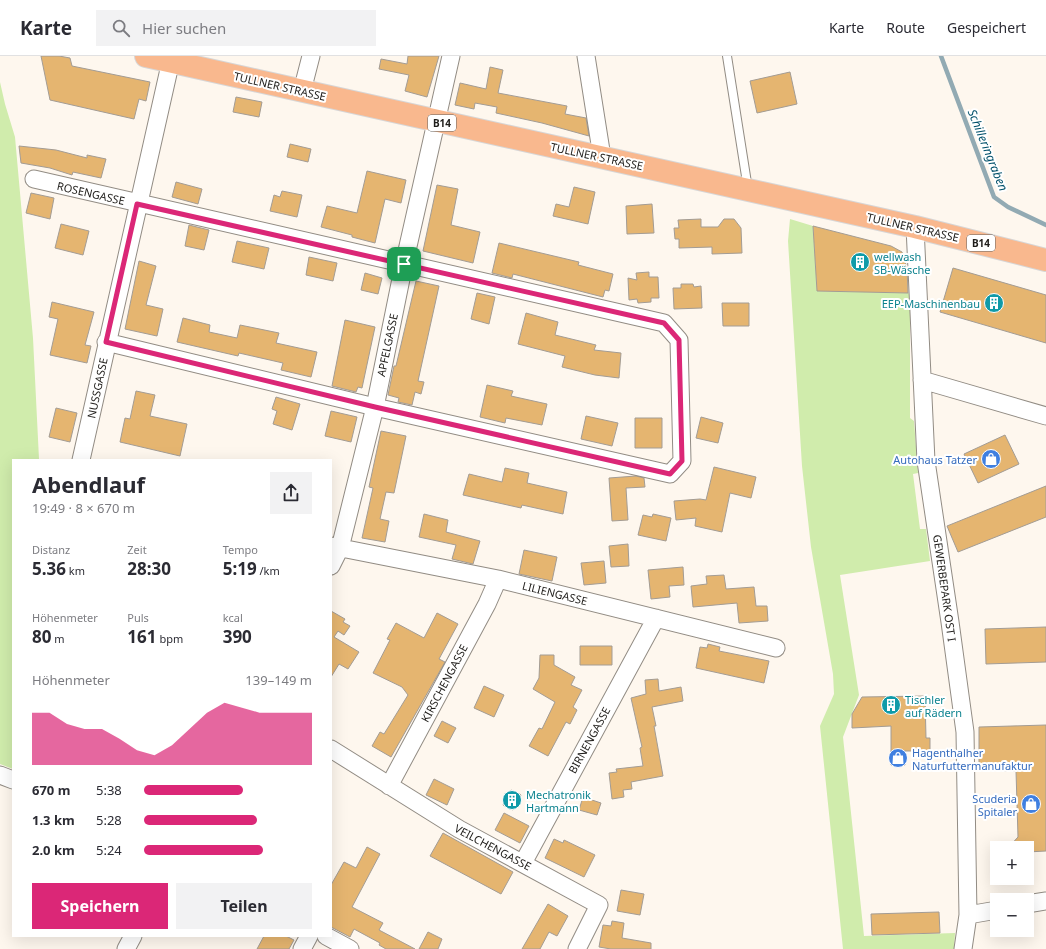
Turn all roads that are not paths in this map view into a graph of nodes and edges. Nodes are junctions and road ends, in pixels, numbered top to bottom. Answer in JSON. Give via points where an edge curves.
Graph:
{"nodes":[{"id":1,"x":146,"y":56,"type":"edge"},
{"id":2,"x":311,"y":56,"type":"edge"},
{"id":3,"x":451,"y":56,"type":"edge"},
{"id":4,"x":586,"y":56,"type":"edge"},
{"id":5,"x":727,"y":56,"type":"edge"},
{"id":6,"x":171,"y":59,"type":"edge"},
{"id":7,"x":302,"y":92,"type":"junction"},
{"id":8,"x":437,"y":121,"type":"junction"},
{"id":9,"x":602,"y":157,"type":"junction"},
{"id":10,"x":34,"y":179,"type":"dead end"},
{"id":11,"x":749,"y":190,"type":"junction"},
{"id":12,"x":137,"y":204,"type":"junction"},
{"id":13,"x":915,"y":227,"type":"junction"},
{"id":14,"x":1046,"y":260,"type":"edge"},
{"id":15,"x":404,"y":264,"type":"junction"},
{"id":16,"x":106,"y":342,"type":"junction"},
{"id":17,"x":922,"y":380,"type":"junction"},
{"id":18,"x":375,"y":407,"type":"junction"},
{"id":19,"x":1046,"y":416,"type":"edge"},
{"id":20,"x":81,"y":459,"type":"edge"},
{"id":21,"x":336,"y":547,"type":"edge"},
{"id":22,"x":332,"y":562,"type":"edge"},
{"id":23,"x":498,"y":579,"type":"junction"},
{"id":24,"x":656,"y":618,"type":"junction"},
{"id":25,"x":776,"y":648,"type":"dead end"},
{"id":26,"x":332,"y":750,"type":"edge"},
{"id":27,"x":0,"y":775,"type":"edge"},
{"id":28,"x":12,"y":780,"type":"edge"},
{"id":29,"x":389,"y":786,"type":"junction"},
{"id":30,"x":523,"y":863,"type":"junction"},
{"id":31,"x":1046,"y":901,"type":"edge"},
{"id":32,"x":1034,"y":903,"type":"edge"},
{"id":33,"x":990,"y":911,"type":"edge"},
{"id":34,"x":968,"y":915,"type":"junction"},
{"id":35,"x":133,"y":937,"type":"edge"},
{"id":36,"x":308,"y":937,"type":"edge"},
{"id":37,"x":328,"y":937,"type":"edge"},
{"id":38,"x":126,"y":949,"type":"edge"},
{"id":39,"x":302,"y":949,"type":"edge"},
{"id":40,"x":350,"y":949,"type":"edge"},
{"id":41,"x":576,"y":949,"type":"edge"},
{"id":42,"x":963,"y":949,"type":"edge"}],
"edges":[{"from":1,"to":6,"type":"main road","name":"TULLNER STRASSE","number":"B14"},
{"from":2,"to":7,"type":"street"},
{"from":3,"to":8,"type":"street","name":"APFELGASSE"},
{"from":4,"to":9,"type":"street"},
{"from":5,"to":11,"type":"lane"},
{"from":6,"to":7,"type":"main road","name":"TULLNER STRASSE","number":"B14"},
{"from":6,"to":12,"type":"street","name":"NUSSGASSE"},
{"from":7,"to":8,"type":"main road","name":"TULLNER STRASSE","number":"B14"},
{"from":8,"to":9,"type":"main road","name":"TULLNER STRASSE","number":"B14"},
{"from":8,"to":15,"type":"street","name":"APFELGASSE"},
{"from":9,"to":11,"type":"main road","name":"TULLNER STRASSE","number":"B14"},
{"from":10,"to":12,"type":"street","name":"ROSENGASSE"},
{"from":11,"to":13,"type":"main road","name":"TULLNER STRASSE","number":"B14"},
{"from":12,"to":15,"type":"street","name":"ROSENGASSE"},
{"from":12,"to":16,"type":"street","name":"NUSSGASSE"},
{"from":13,"to":14,"type":"main road","name":"TULLNER STRASSE","number":"B14"},
{"from":13,"to":17,"type":"street","name":"GEWERBEPARK OST I"},
{"from":15,"to":18,"type":"street","name":"APFELGASSE"},
{"from":15,"to":18,"type":"street","name":"ROSENGASSE","via":[[664,323],[679,340],[682,461],[670,474]]},
{"from":16,"to":18,"type":"street"},
{"from":16,"to":20,"type":"street","name":"NUSSGASSE"},
{"from":17,"to":19,"type":"street"},
{"from":17,"to":34,"type":"street","name":"GEWERBEPARK OST I","via":[[926,461],[965,732]]},
{"from":18,"to":21,"type":"street","name":"APFELGASSE"},
{"from":21,"to":22,"type":"street","name":"APFELGASSE"},
{"from":21,"to":23,"type":"street","name":"LILIENGASSE"},
{"from":23,"to":24,"type":"street","name":"LILIENGASSE"},
{"from":23,"to":29,"type":"street","name":"KIRSCHENGASSE"},
{"from":24,"to":25,"type":"street","name":"LILIENGASSE"},
{"from":24,"to":30,"type":"street","name":"BIRNENGASSE"},
{"from":26,"to":29,"type":"street","name":"VEILCHENGASSE"},
{"from":27,"to":28,"type":"street"},
{"from":29,"to":30,"type":"street","name":"VEILCHENGASSE","via":[[459,829]]},
{"from":30,"to":41,"type":"street","name":"VEILCHENGASSE","via":[[599,905]]},
{"from":31,"to":32,"type":"street"},
{"from":33,"to":34,"type":"street"},
{"from":34,"to":42,"type":"street","name":"GEWERBEPARK OST I"},
{"from":35,"to":38,"type":"street"},
{"from":36,"to":39,"type":"street"},
{"from":37,"to":40,"type":"street"}]}
